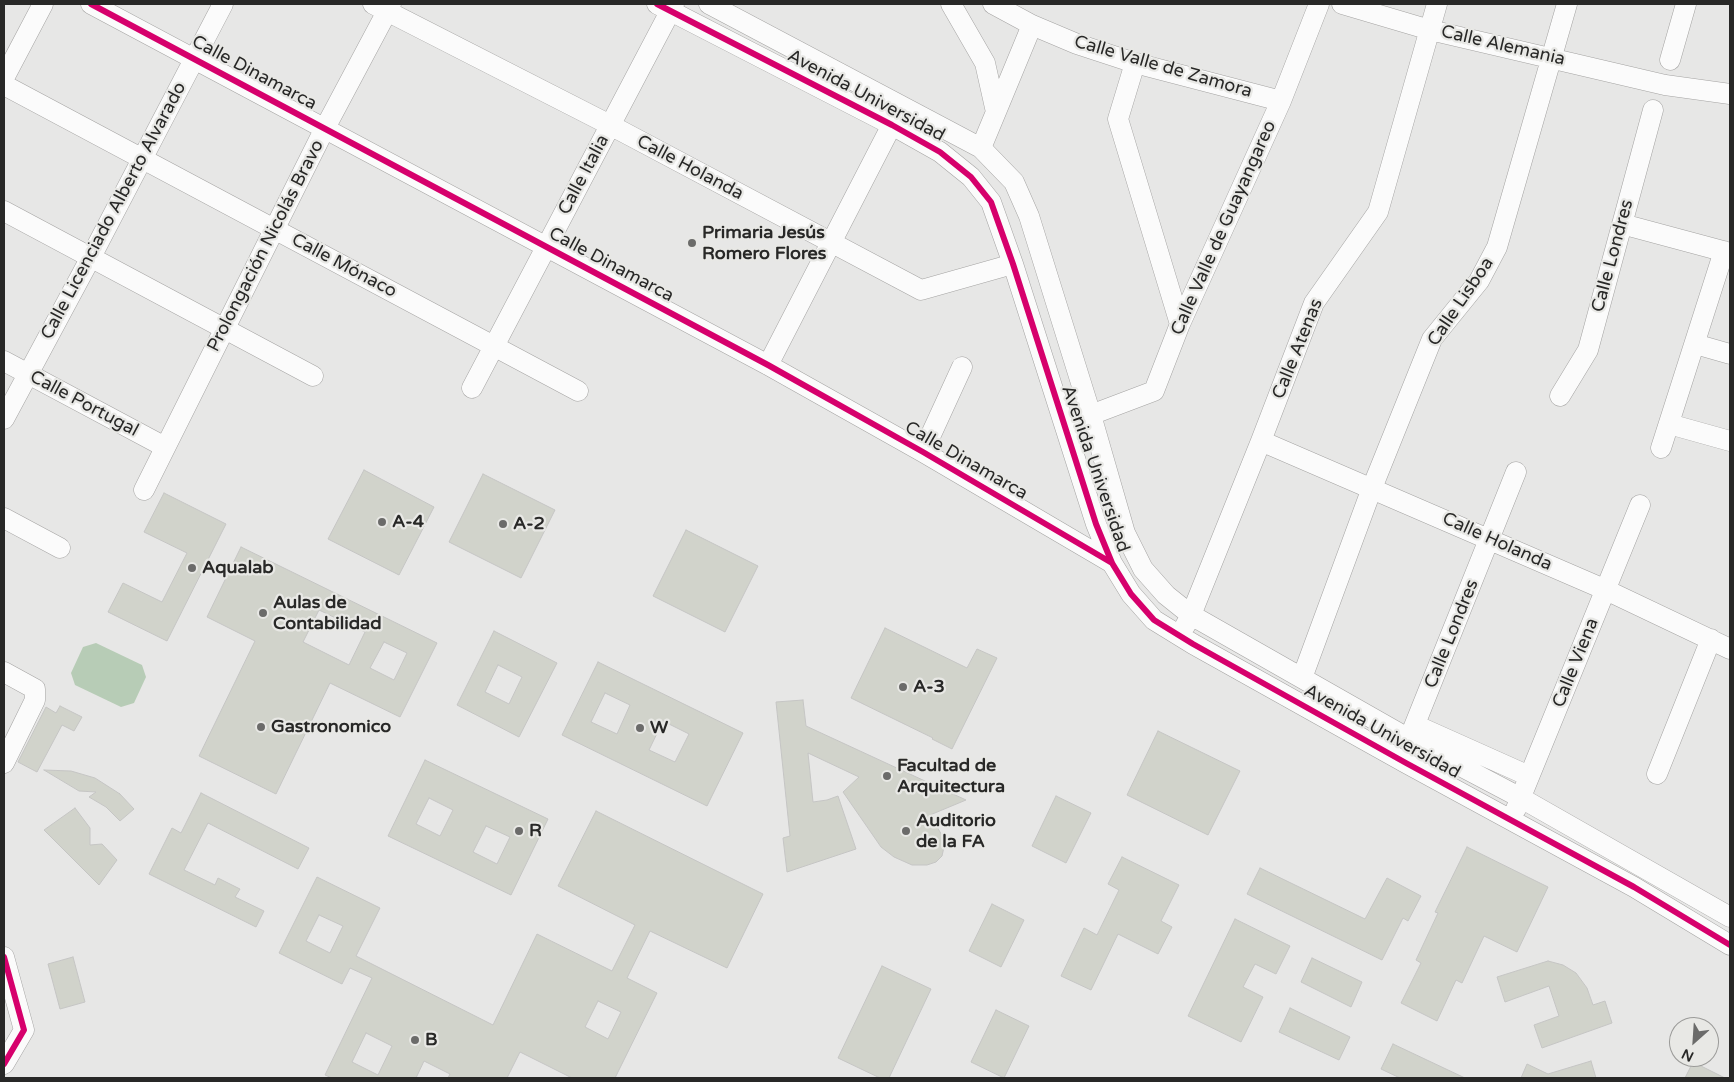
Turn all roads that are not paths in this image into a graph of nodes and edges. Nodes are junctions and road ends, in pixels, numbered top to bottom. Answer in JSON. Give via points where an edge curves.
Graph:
{"nodes":[{"id":1,"x":43,"y":4,"type":"edge"},
{"id":2,"x":91,"y":4,"type":"edge"},
{"id":3,"x":223,"y":4,"type":"edge"},
{"id":4,"x":709,"y":4,"type":"edge"},
{"id":5,"x":951,"y":4,"type":"edge"},
{"id":6,"x":993,"y":4,"type":"edge"},
{"id":7,"x":1319,"y":4,"type":"edge"},
{"id":8,"x":1342,"y":4,"type":"edge"},
{"id":9,"x":1437,"y":4,"type":"edge"},
{"id":10,"x":1567,"y":4,"type":"edge"},
{"id":11,"x":1686,"y":4,"type":"edge"},
{"id":12,"x":384,"y":6,"type":"edge"},
{"id":13,"x":667,"y":6,"type":"edge"},
{"id":14,"x":1032,"y":25,"type":"junction"},
{"id":15,"x":1430,"y":30,"type":"junction"},
{"id":16,"x":1552,"y":57,"type":"junction"},
{"id":17,"x":194,"y":58,"type":"junction"},
{"id":18,"x":1670,"y":60,"type":"dead end"},
{"id":19,"x":1135,"y":63,"type":"junction"},
{"id":20,"x":4,"y":78,"type":"edge"},
{"id":21,"x":4,"y":85,"type":"edge"},
{"id":22,"x":1730,"y":94,"type":"edge"},
{"id":23,"x":1281,"y":101,"type":"junction"},
{"id":24,"x":902,"y":106,"type":"junction"},
{"id":25,"x":1653,"y":110,"type":"dead end"},
{"id":26,"x":996,"y":112,"type":"junction"},
{"id":27,"x":610,"y":125,"type":"junction"},
{"id":28,"x":892,"y":125,"type":"junction"},
{"id":29,"x":325,"y":128,"type":"junction"},
{"id":30,"x":981,"y":148,"type":"junction"},
{"id":31,"x":142,"y":159,"type":"junction"},
{"id":32,"x":4,"y":211,"type":"edge"},
{"id":33,"x":1622,"y":224,"type":"junction"},
{"id":34,"x":275,"y":230,"type":"junction"},
{"id":35,"x":831,"y":243,"type":"junction"},
{"id":36,"x":546,"y":247,"type":"junction"},
{"id":37,"x":1727,"y":252,"type":"edge"},
{"id":38,"x":91,"y":257,"type":"junction"},
{"id":39,"x":1013,"y":264,"type":"junction"},
{"id":40,"x":1180,"y":324,"type":"junction"},
{"id":41,"x":224,"y":328,"type":"junction"},
{"id":42,"x":1694,"y":344,"type":"junction"},
{"id":43,"x":494,"y":346,"type":"junction"},
{"id":44,"x":1730,"y":354,"type":"edge"},
{"id":45,"x":4,"y":361,"type":"edge"},
{"id":46,"x":768,"y":365,"type":"junction"},
{"id":47,"x":962,"y":367,"type":"dead end"},
{"id":48,"x":28,"y":373,"type":"junction"},
{"id":49,"x":313,"y":376,"type":"dead end"},
{"id":50,"x":472,"y":388,"type":"dead end"},
{"id":51,"x":578,"y":391,"type":"dead end"},
{"id":52,"x":1560,"y":396,"type":"dead end"},
{"id":53,"x":1091,"y":416,"type":"junction"},
{"id":54,"x":4,"y":419,"type":"edge"},
{"id":55,"x":1063,"y":424,"type":"junction"},
{"id":56,"x":1669,"y":424,"type":"junction"},
{"id":57,"x":1261,"y":441,"type":"junction"},
{"id":58,"x":1730,"y":441,"type":"edge"},
{"id":59,"x":165,"y":447,"type":"junction"},
{"id":60,"x":1661,"y":448,"type":"dead end"},
{"id":61,"x":922,"y":452,"type":"junction"},
{"id":62,"x":1516,"y":472,"type":"dead end"},
{"id":63,"x":1372,"y":488,"type":"junction"},
{"id":64,"x":144,"y":490,"type":"dead end"},
{"id":65,"x":1640,"y":505,"type":"dead end"},
{"id":66,"x":4,"y":518,"type":"edge"},
{"id":67,"x":1490,"y":539,"type":"junction"},
{"id":68,"x":60,"y":548,"type":"dead end"},
{"id":69,"x":1112,"y":563,"type":"junction"},
{"id":70,"x":1606,"y":590,"type":"junction"},
{"id":71,"x":1191,"y":615,"type":"junction"},
{"id":72,"x":1180,"y":635,"type":"junction"},
{"id":73,"x":1711,"y":639,"type":"junction"},
{"id":74,"x":1730,"y":649,"type":"edge"},
{"id":75,"x":4,"y":672,"type":"edge"},
{"id":76,"x":1302,"y":678,"type":"junction"},
{"id":77,"x":1412,"y":732,"type":"junction"},
{"id":78,"x":4,"y":763,"type":"edge"},
{"id":79,"x":1657,"y":774,"type":"dead end"},
{"id":80,"x":1529,"y":776,"type":"junction"},
{"id":81,"x":1520,"y":798,"type":"junction"},
{"id":82,"x":1512,"y":820,"type":"junction"},
{"id":83,"x":1730,"y":917,"type":"edge"},
{"id":84,"x":1730,"y":945,"type":"edge"},
{"id":85,"x":4,"y":956,"type":"edge"},
{"id":86,"x":4,"y":1064,"type":"edge"}],
"edges":[{"from":1,"to":20,"type":"street"},
{"from":2,"to":17,"type":"street","name":"Calle Dinamarca"},
{"from":3,"to":17,"type":"street","name":"Calle Licenciado Alberto Alvarado"},
{"from":4,"to":24,"type":"street","name":"Avenida Universidad"},
{"from":5,"to":26,"type":"street","via":[[985,63]]},
{"from":6,"to":14,"type":"street","name":"Calle Valle de Zamora"},
{"from":7,"to":23,"type":"street","name":"Calle Valle de Guayangareo"},
{"from":8,"to":15,"type":"street","name":"Calle Alemania"},
{"from":9,"to":15,"type":"street","name":"Calle Atenas"},
{"from":10,"to":16,"type":"street","name":"Calle Lisboa"},
{"from":11,"to":18,"type":"street"},
{"from":12,"to":27,"type":"street","name":"Calle Holanda"},
{"from":12,"to":29,"type":"street","name":"Prolongación Nicolás Bravo"},
{"from":13,"to":27,"type":"street","name":"Calle Italia"},
{"from":13,"to":28,"type":"street","name":"Avenida Universidad"},
{"from":14,"to":19,"type":"street","name":"Calle Valle de Zamora"},
{"from":14,"to":26,"type":"street"},
{"from":15,"to":16,"type":"street","name":"Calle Alemania"},
{"from":15,"to":57,"type":"street","name":"Calle Atenas","via":[[1378,212],[1314,303]]},
{"from":16,"to":22,"type":"street","name":"Calle Alemania","via":[[1665,84]]},
{"from":16,"to":63,"type":"street","name":"Calle Lisboa","via":[[1497,247],[1479,281],[1432,339]]},
{"from":17,"to":29,"type":"street","name":"Calle Dinamarca"},
{"from":17,"to":31,"type":"street","name":"Calle Licenciado Alberto Alvarado"},
{"from":19,"to":23,"type":"street","name":"Calle Valle de Zamora"},
{"from":19,"to":40,"type":"street","via":[[1118,119]]},
{"from":21,"to":31,"type":"street","name":"Calle Mónaco"},
{"from":23,"to":40,"type":"street","name":"Calle Valle de Guayangareo"},
{"from":24,"to":28,"type":"street"},
{"from":24,"to":30,"type":"street","name":"Avenida Universidad"},
{"from":25,"to":33,"type":"street","name":"Calle Londres"},
{"from":26,"to":30,"type":"street"},
{"from":27,"to":35,"type":"street","name":"Calle Holanda"},
{"from":27,"to":36,"type":"street","name":"Calle Italia"},
{"from":28,"to":35,"type":"street"},
{"from":28,"to":39,"type":"street","name":"Avenida Universidad","via":[[940,152],[972,177],[991,202]]},
{"from":29,"to":34,"type":"street","name":"Prolongación Nicolás Bravo"},
{"from":29,"to":36,"type":"street","name":"Calle Dinamarca"},
{"from":30,"to":53,"type":"street","name":"Avenida Universidad","via":[[1014,182],[1029,216]]},
{"from":31,"to":34,"type":"street","name":"Calle Mónaco"},
{"from":31,"to":38,"type":"street","name":"Calle Licenciado Alberto Alvarado"},
{"from":32,"to":38,"type":"street"},
{"from":33,"to":37,"type":"street"},
{"from":33,"to":52,"type":"street","name":"Calle Londres","via":[[1588,350]]},
{"from":34,"to":41,"type":"street","name":"Prolongación Nicolás Bravo"},
{"from":34,"to":43,"type":"street","name":"Calle Mónaco"},
{"from":35,"to":39,"type":"street","name":"Calle Holanda","via":[[921,290]]},
{"from":35,"to":46,"type":"street"},
{"from":36,"to":43,"type":"street","name":"Calle Italia"},
{"from":36,"to":46,"type":"street","name":"Calle Dinamarca"},
{"from":37,"to":42,"type":"street"},
{"from":38,"to":41,"type":"street"},
{"from":38,"to":48,"type":"street","name":"Calle Licenciado Alberto Alvarado"},
{"from":39,"to":55,"type":"street","name":"Avenida Universidad"},
{"from":40,"to":53,"type":"street","name":"Calle Valle de Guayangareo","via":[[1154,391]]},
{"from":41,"to":49,"type":"street"},
{"from":41,"to":59,"type":"street","name":"Prolongación Nicolás Bravo"},
{"from":42,"to":44,"type":"street"},
{"from":42,"to":56,"type":"street"},
{"from":43,"to":50,"type":"street","name":"Calle Italia"},
{"from":43,"to":51,"type":"street","name":"Calle Mónaco"},
{"from":45,"to":48,"type":"street","name":"Calle Portugal"},
{"from":46,"to":61,"type":"street","name":"Calle Dinamarca"},
{"from":47,"to":61,"type":"street"},
{"from":48,"to":54,"type":"street","name":"Calle Licenciado Alberto Alvarado"},
{"from":48,"to":59,"type":"street","name":"Calle Portugal"},
{"from":53,"to":55,"type":"street","name":"Calle Valle de Guayangareo"},
{"from":53,"to":71,"type":"street","name":"Avenida Universidad","via":[[1125,533],[1143,569],[1166,595]]},
{"from":55,"to":69,"type":"street","name":"Avenida Universidad"},
{"from":56,"to":58,"type":"street"},
{"from":56,"to":60,"type":"street"},
{"from":57,"to":63,"type":"street","name":"Calle Holanda"},
{"from":57,"to":71,"type":"street","name":"Calle Atenas"},
{"from":59,"to":64,"type":"street","name":"Prolongación Nicolás Bravo"},
{"from":61,"to":69,"type":"street","name":"Calle Dinamarca"},
{"from":62,"to":67,"type":"street","name":"Calle Londres"},
{"from":63,"to":67,"type":"street","name":"Calle Holanda"},
{"from":63,"to":76,"type":"street","name":"Calle Lisboa"},
{"from":65,"to":70,"type":"street","name":"Calle Viena"},
{"from":66,"to":68,"type":"street"},
{"from":67,"to":70,"type":"street","name":"Calle Holanda"},
{"from":67,"to":77,"type":"street","name":"Calle Londres"},
{"from":69,"to":72,"type":"street","name":"Avenida Universidad","via":[[1131,594],[1154,620]]},
{"from":70,"to":73,"type":"street","name":"Calle Holanda"},
{"from":70,"to":80,"type":"street","name":"Calle Viena"},
{"from":71,"to":72,"type":"street","name":"Calle Atenas"},
{"from":71,"to":76,"type":"street","name":"Avenida Universidad"},
{"from":72,"to":82,"type":"street","name":"Avenida Universidad"},
{"from":73,"to":74,"type":"street","name":"Calle Holanda"},
{"from":73,"to":79,"type":"street"},
{"from":75,"to":78,"type":"street","via":[[36,689],[35,700]]},
{"from":76,"to":77,"type":"street","name":"Avenida Universidad"},
{"from":77,"to":80,"type":"street","name":"Avenida Universidad"},
{"from":77,"to":81,"type":"street","name":"Avenida Universidad"},
{"from":80,"to":81,"type":"street","name":"Calle Viena"},
{"from":81,"to":82,"type":"street","name":"Calle Viena"},
{"from":81,"to":83,"type":"street","name":"Avenida Universidad"},
{"from":82,"to":84,"type":"street","name":"Avenida Universidad","via":[[1634,887]]},
{"from":85,"to":86,"type":"street","via":[[24,1030]]}]}
